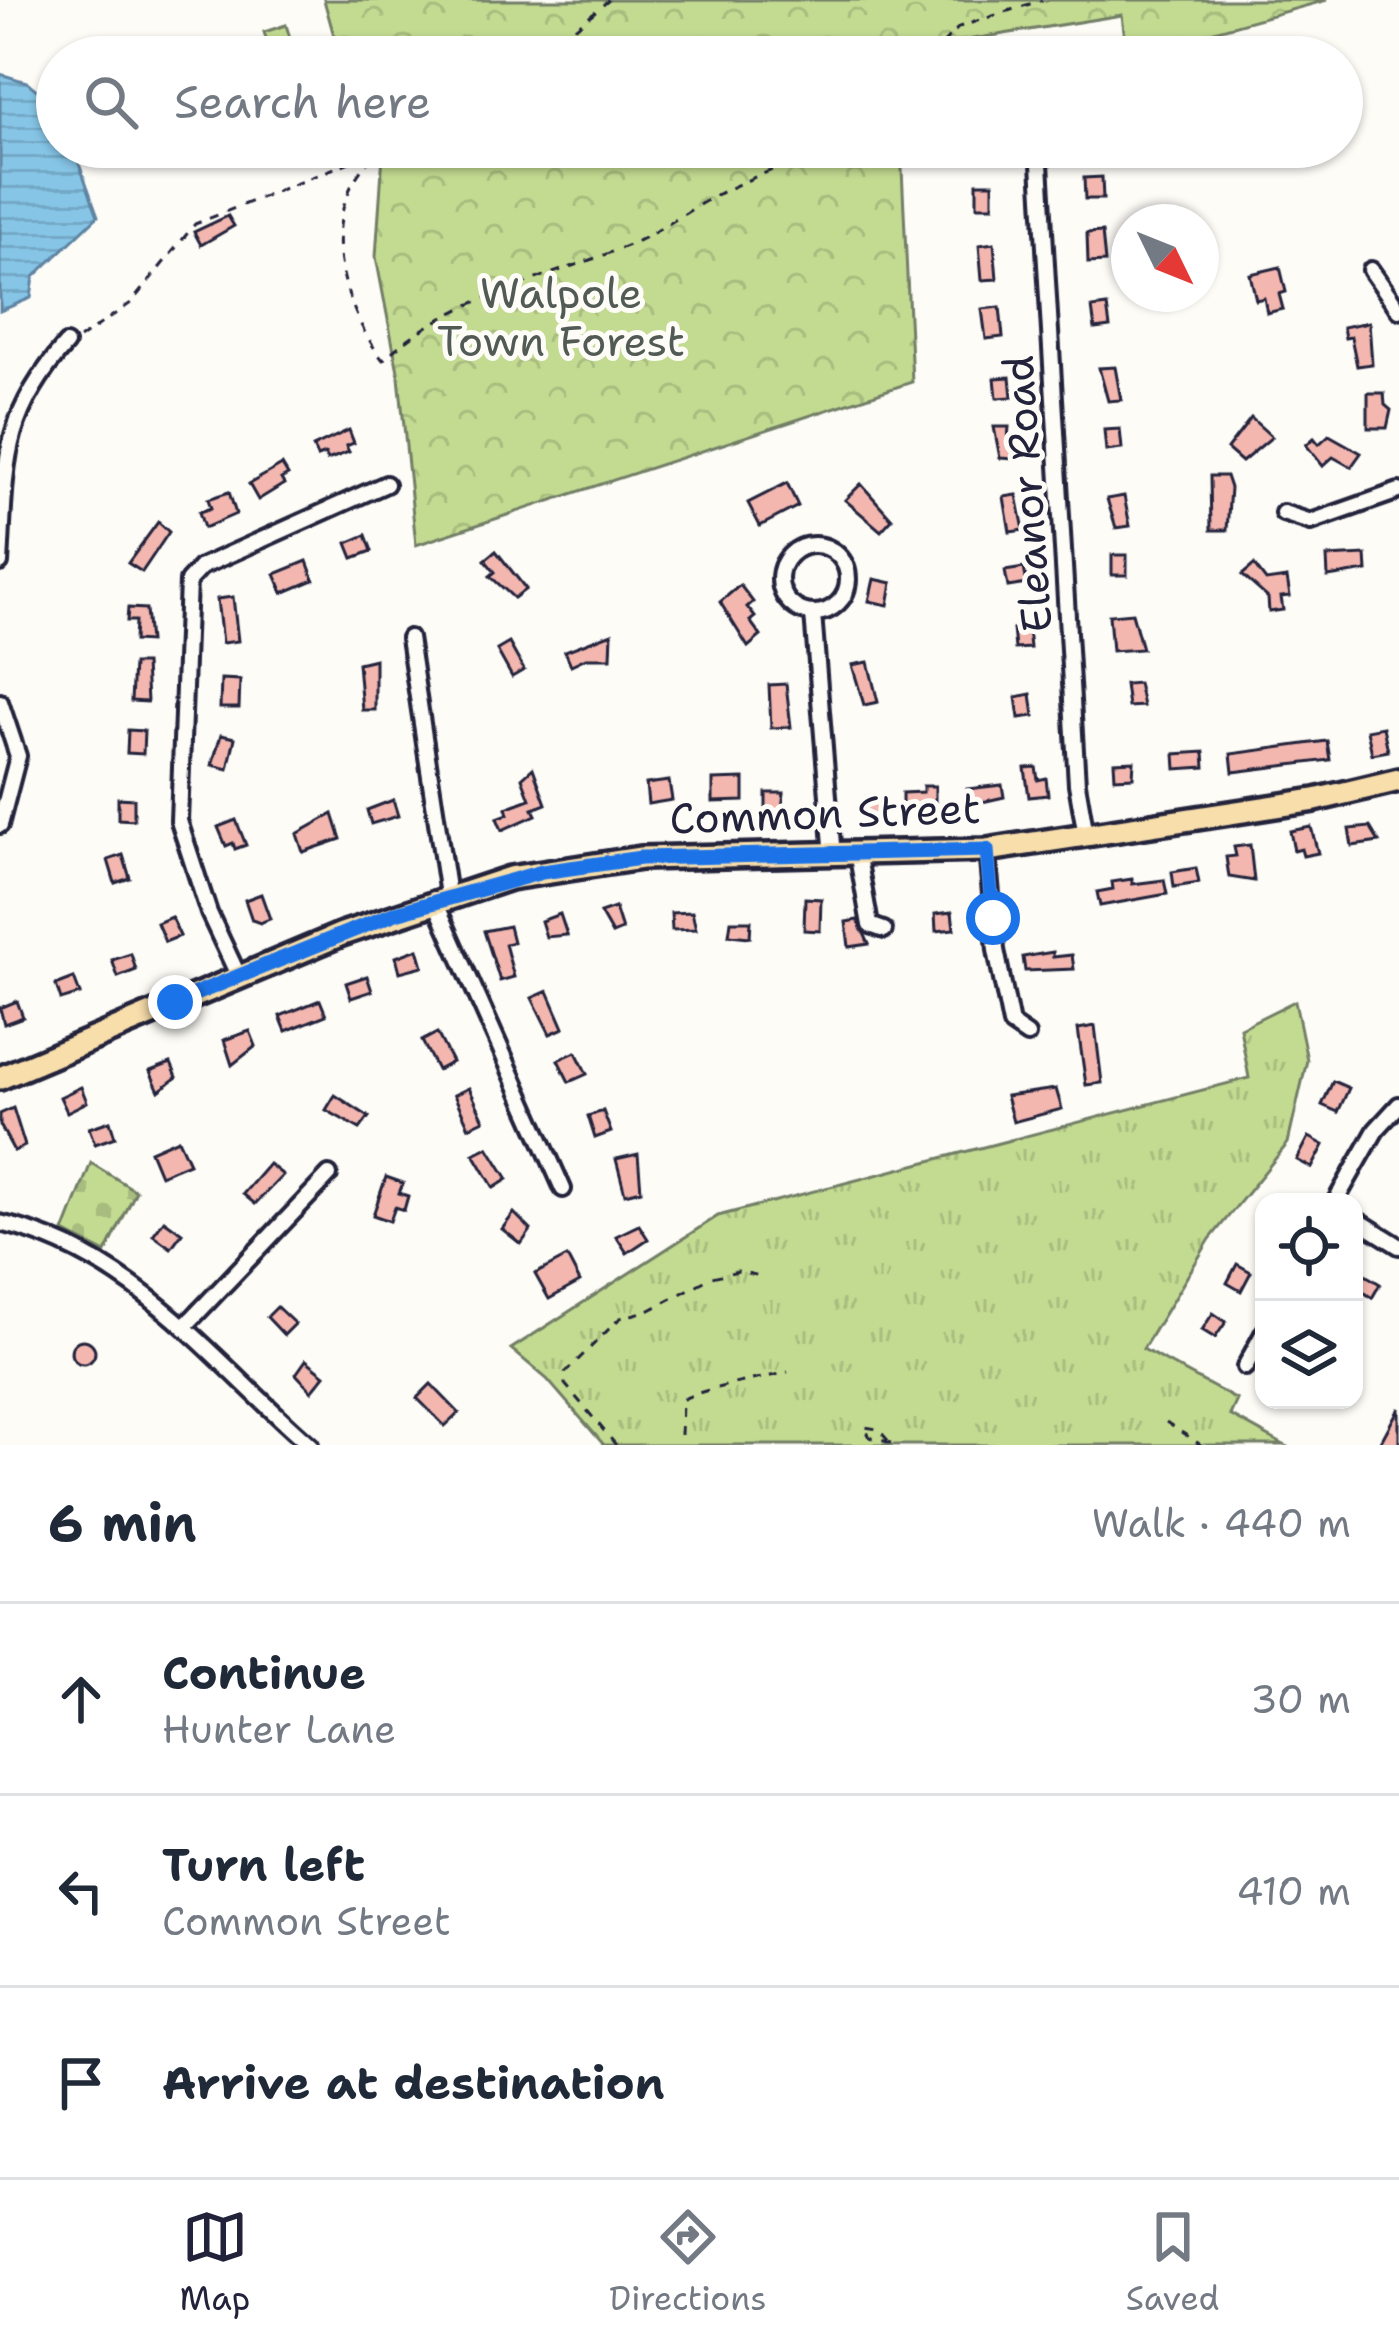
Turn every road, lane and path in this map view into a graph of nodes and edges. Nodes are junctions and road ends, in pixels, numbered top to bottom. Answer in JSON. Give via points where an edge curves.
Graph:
{"nodes":[{"id":1,"x":609,"y":0,"type":"edge"},
{"id":2,"x":1042,"y":0,"type":"edge"},
{"id":3,"x":565,"y":36,"type":"edge"},
{"id":4,"x":950,"y":36,"type":"edge"},
{"id":5,"x":338,"y":168,"type":"edge"},
{"id":6,"x":367,"y":168,"type":"edge"},
{"id":7,"x":779,"y":168,"type":"edge"},
{"id":8,"x":1041,"y":168,"type":"edge"},
{"id":9,"x":1371,"y":270,"type":"dead end"},
{"id":10,"x":1399,"y":310,"type":"edge"},
{"id":11,"x":67,"y":344,"type":"joint"},
{"id":12,"x":386,"y":484,"type":"dead end"},
{"id":13,"x":1399,"y":490,"type":"edge"},
{"id":14,"x":1283,"y":513,"type":"dead end"},
{"id":15,"x":0,"y":563,"type":"edge"},
{"id":16,"x":813,"y":614,"type":"junction"},
{"id":17,"x":409,"y":638,"type":"dead end"},
{"id":18,"x":0,"y":702,"type":"edge"},
{"id":19,"x":1399,"y":780,"type":"edge"},
{"id":20,"x":0,"y":825,"type":"edge"},
{"id":21,"x":1086,"y":835,"type":"junction"},
{"id":22,"x":987,"y":850,"type":"junction"},
{"id":23,"x":833,"y":857,"type":"junction"},
{"id":24,"x":858,"y":857,"type":"junction"},
{"id":25,"x":441,"y":897,"type":"junction"},
{"id":26,"x":884,"y":930,"type":"dead end"},
{"id":27,"x":238,"y":975,"type":"junction"},
{"id":28,"x":1028,"y":1036,"type":"dead end"},
{"id":29,"x":0,"y":1078,"type":"edge"},
{"id":30,"x":1399,"y":1105,"type":"edge"},
{"id":31,"x":329,"y":1175,"type":"dead end"},
{"id":32,"x":563,"y":1189,"type":"dead end"},
{"id":33,"x":1340,"y":1193,"type":"edge"},
{"id":34,"x":0,"y":1222,"type":"edge"},
{"id":35,"x":1363,"y":1224,"type":"edge"},
{"id":36,"x":1399,"y":1246,"type":"edge"},
{"id":37,"x":760,"y":1276,"type":"dead end"},
{"id":38,"x":184,"y":1326,"type":"junction"},
{"id":39,"x":1255,"y":1348,"type":"edge"},
{"id":40,"x":1245,"y":1366,"type":"dead end"},
{"id":41,"x":788,"y":1372,"type":"dead end"},
{"id":42,"x":1166,"y":1422,"type":"dead end"},
{"id":43,"x":681,"y":1435,"type":"dead end"},
{"id":44,"x":310,"y":1445,"type":"edge"},
{"id":45,"x":616,"y":1445,"type":"edge"},
{"id":46,"x":1201,"y":1445,"type":"edge"}],
"edges":[{"from":1,"to":3,"type":"path"},
{"from":2,"to":4,"type":"path"},
{"from":5,"to":11,"type":"path","via":[[195,224],[131,303]]},
{"from":6,"to":7,"type":"path","via":[[343,209],[341,271],[348,304],[383,360],[495,292],[631,244]]},
{"from":8,"to":21,"type":"street","name":"Eleanor Road"},
{"from":9,"to":10,"type":"street"},
{"from":11,"to":15,"type":"street","via":[[32,382],[2,446]]},
{"from":12,"to":27,"type":"street","via":[[202,567],[188,581],[179,821]]},
{"from":13,"to":14,"type":"street","via":[[1311,522]]},
{"from":16,"to":16,"type":"street","via":[[790,605],[780,583],[786,560],[814,545],[837,554],[848,575],[836,606]]},
{"from":16,"to":23,"type":"street"},
{"from":17,"to":25,"type":"street"},
{"from":18,"to":20,"type":"street","via":[[18,756]]},
{"from":19,"to":21,"type":"main road","name":"Common Street"},
{"from":21,"to":22,"type":"main road","name":"Common Street"},
{"from":22,"to":24,"type":"main road","name":"Common Street"},
{"from":22,"to":28,"type":"street","via":[[1011,1024]]},
{"from":23,"to":24,"type":"main road","name":"Common Street"},
{"from":23,"to":25,"type":"main road","name":"Common Street","via":[[641,858]]},
{"from":24,"to":26,"type":"street","via":[[867,916]]},
{"from":25,"to":27,"type":"main road","name":"Common Street"},
{"from":25,"to":32,"type":"street"},
{"from":27,"to":29,"type":"main road","name":"Common Street"},
{"from":30,"to":33,"type":"street"},
{"from":31,"to":38,"type":"street"},
{"from":34,"to":38,"type":"street","via":[[79,1250]]},
{"from":35,"to":36,"type":"street"},
{"from":37,"to":45,"type":"path","via":[[712,1277],[620,1318],[565,1373],[565,1384]]},
{"from":38,"to":44,"type":"street"},
{"from":39,"to":40,"type":"street"},
{"from":41,"to":43,"type":"path","via":[[694,1392],[682,1400]]},
{"from":42,"to":46,"type":"path"}]}
